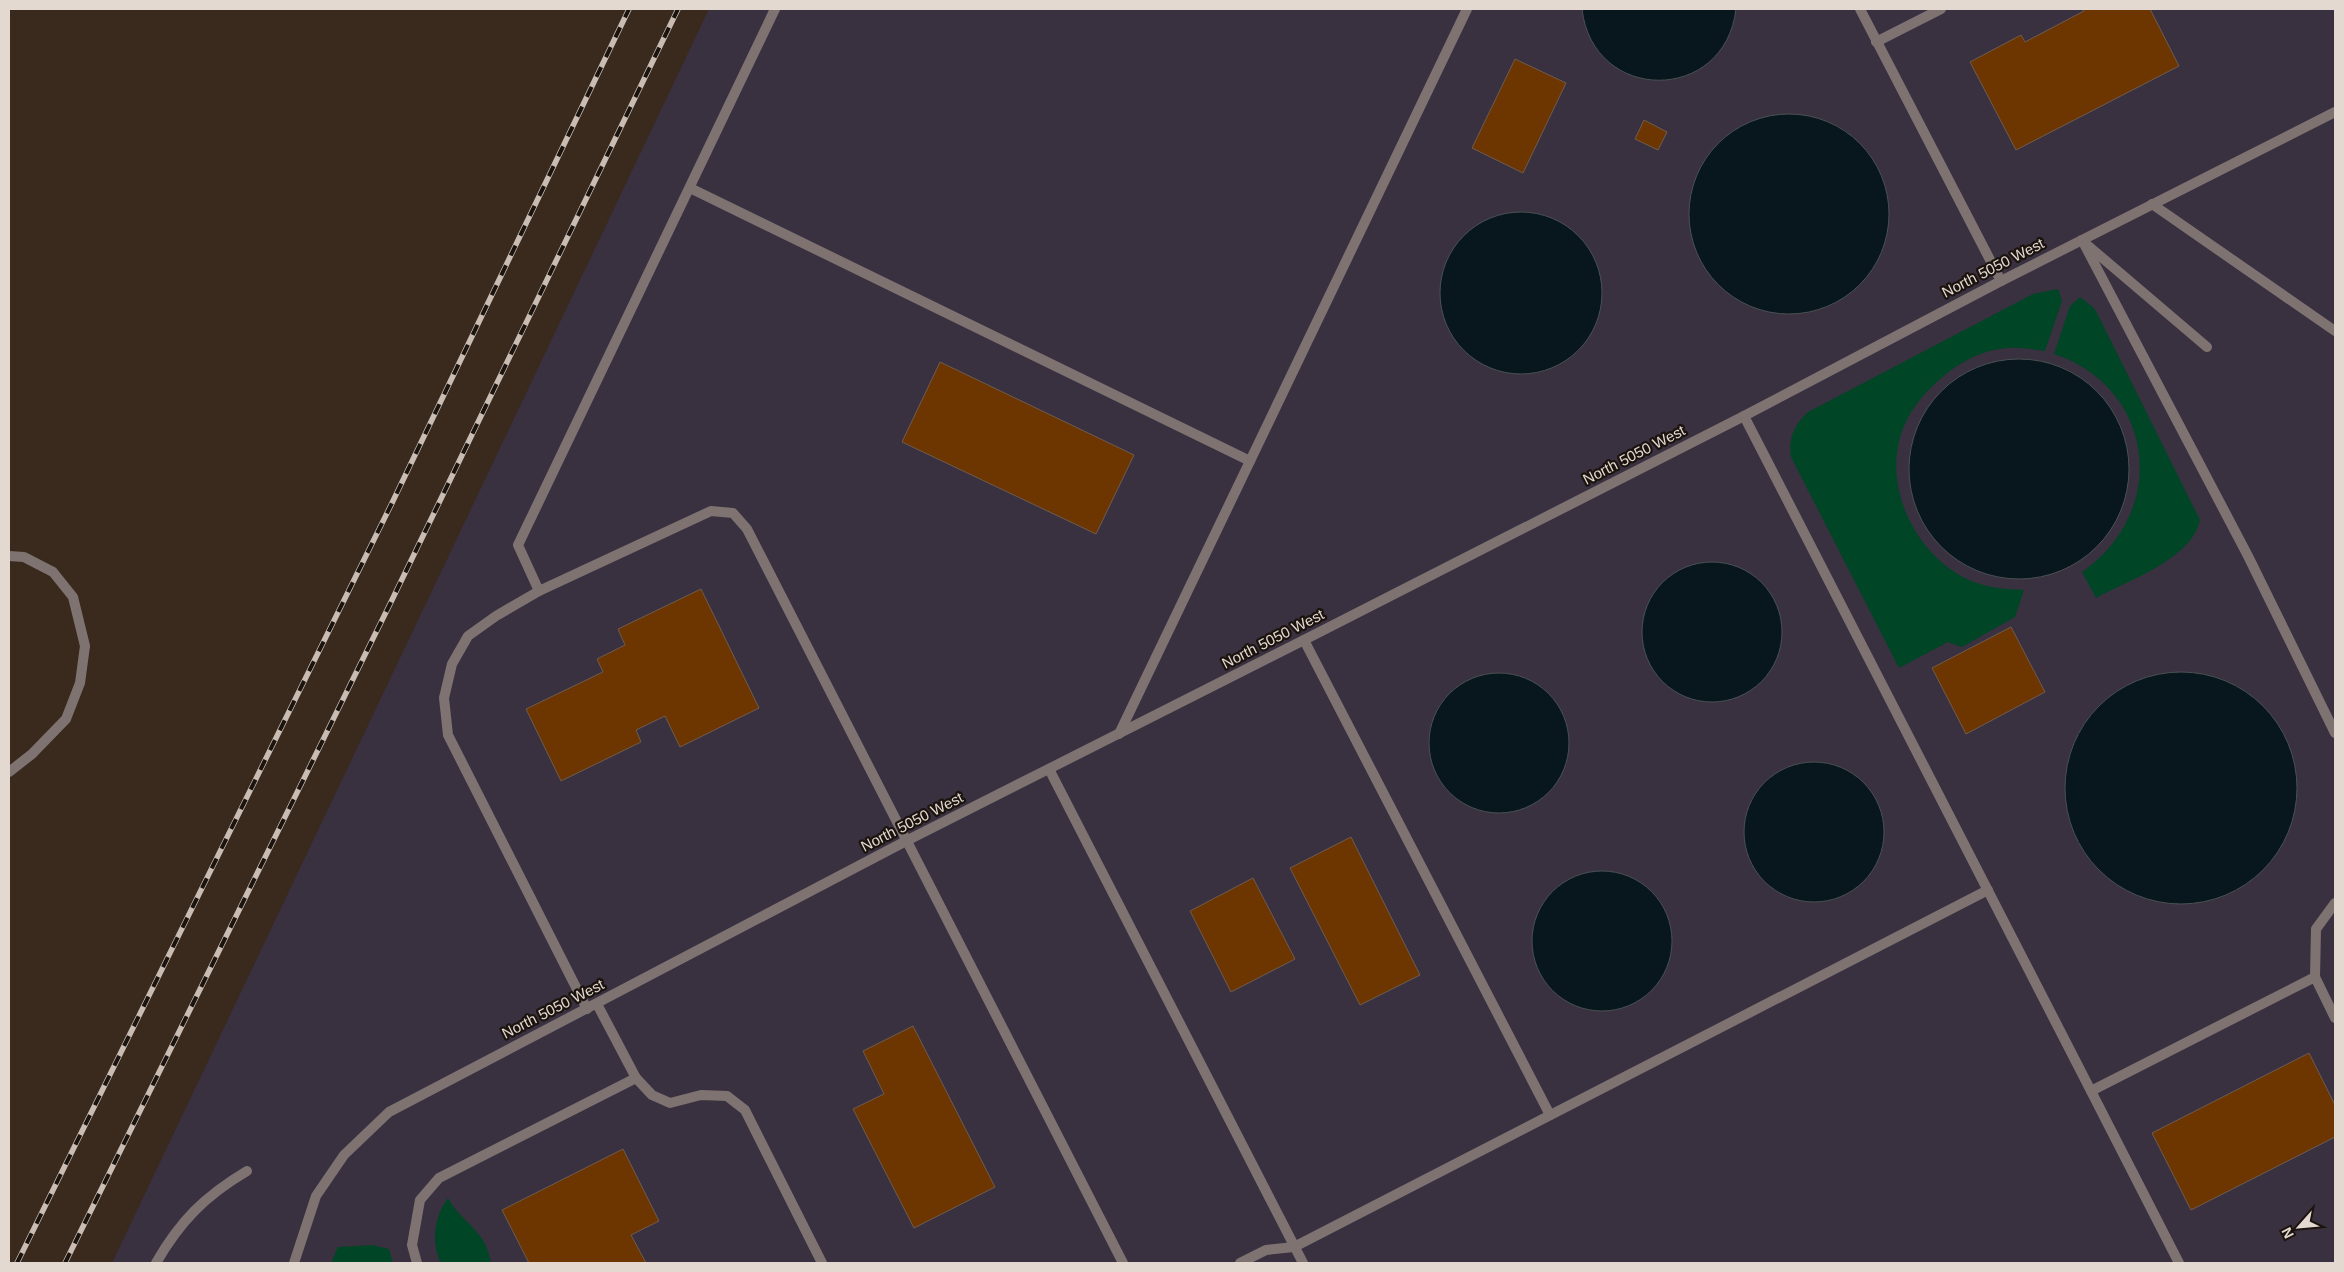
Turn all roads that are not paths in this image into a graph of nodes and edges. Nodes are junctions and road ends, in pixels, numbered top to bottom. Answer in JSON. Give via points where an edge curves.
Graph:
{"nodes":[{"id":1,"x":775,"y":9,"type":"edge"},
{"id":2,"x":1467,"y":9,"type":"edge"},
{"id":3,"x":1860,"y":9,"type":"edge"},
{"id":4,"x":1941,"y":9,"type":"edge"},
{"id":5,"x":1876,"y":42,"type":"junction"},
{"id":6,"x":2335,"y":112,"type":"edge"},
{"id":7,"x":690,"y":188,"type":"junction"},
{"id":8,"x":2152,"y":204,"type":"junction"},
{"id":9,"x":2082,"y":240,"type":"junction"},
{"id":10,"x":2001,"y":281,"type":"junction"},
{"id":11,"x":2335,"y":330,"type":"edge"},
{"id":12,"x":2207,"y":347,"type":"dead end"},
{"id":13,"x":1744,"y":416,"type":"junction"},
{"id":14,"x":1250,"y":461,"type":"junction"},
{"id":15,"x":9,"y":556,"type":"edge"},
{"id":16,"x":539,"y":591,"type":"junction"},
{"id":17,"x":1304,"y":640,"type":"junction"},
{"id":18,"x":2335,"y":733,"type":"edge"},
{"id":19,"x":1119,"y":734,"type":"junction"},
{"id":20,"x":1049,"y":770,"type":"junction"},
{"id":21,"x":9,"y":772,"type":"edge"},
{"id":22,"x":908,"y":840,"type":"junction"},
{"id":23,"x":1988,"y":890,"type":"junction"},
{"id":24,"x":2335,"y":903,"type":"edge"},
{"id":25,"x":2315,"y":977,"type":"junction"},
{"id":26,"x":597,"y":1004,"type":"junction"},
{"id":27,"x":586,"y":1009,"type":"junction"},
{"id":28,"x":2335,"y":1018,"type":"edge"},
{"id":29,"x":636,"y":1078,"type":"junction"},
{"id":30,"x":2091,"y":1091,"type":"junction"},
{"id":31,"x":1550,"y":1115,"type":"junction"},
{"id":32,"x":247,"y":1171,"type":"dead end"},
{"id":33,"x":1294,"y":1247,"type":"junction"},
{"id":34,"x":156,"y":1263,"type":"edge"},
{"id":35,"x":294,"y":1263,"type":"edge"},
{"id":36,"x":418,"y":1263,"type":"edge"},
{"id":37,"x":822,"y":1263,"type":"edge"},
{"id":38,"x":1123,"y":1263,"type":"edge"},
{"id":39,"x":1240,"y":1263,"type":"edge"},
{"id":40,"x":1303,"y":1263,"type":"edge"},
{"id":41,"x":2179,"y":1263,"type":"edge"}],
"edges":[{"from":1,"to":7,"type":"street"},
{"from":2,"to":14,"type":"street"},
{"from":3,"to":5,"type":"street"},
{"from":4,"to":5,"type":"street"},
{"from":5,"to":10,"type":"street"},
{"from":6,"to":8,"type":"street","name":"North 5050 West"},
{"from":7,"to":14,"type":"street"},
{"from":7,"to":16,"type":"street","via":[[518,545]]},
{"from":8,"to":9,"type":"street","name":"North 5050 West"},
{"from":8,"to":11,"type":"street"},
{"from":9,"to":10,"type":"street","name":"North 5050 West"},
{"from":9,"to":12,"type":"street"},
{"from":9,"to":18,"type":"street","via":[[2248,556]]},
{"from":10,"to":13,"type":"street","name":"North 5050 West"},
{"from":13,"to":17,"type":"street","name":"North 5050 West"},
{"from":13,"to":23,"type":"street"},
{"from":14,"to":19,"type":"street"},
{"from":15,"to":21,"type":"street","via":[[24,557],[53,572],[72,597],[85,646],[80,682],[66,719]]},
{"from":16,"to":22,"type":"street","via":[[711,511],[733,513],[747,529]]},
{"from":16,"to":27,"type":"street","via":[[468,636],[452,664],[444,698],[448,735]]},
{"from":17,"to":19,"type":"street","name":"North 5050 West"},
{"from":17,"to":31,"type":"street"},
{"from":19,"to":20,"type":"street","name":"North 5050 West"},
{"from":20,"to":22,"type":"street","name":"North 5050 West"},
{"from":20,"to":33,"type":"street"},
{"from":22,"to":26,"type":"street","name":"North 5050 West"},
{"from":22,"to":38,"type":"street"},
{"from":23,"to":30,"type":"street"},
{"from":23,"to":31,"type":"street"},
{"from":24,"to":25,"type":"street","via":[[2316,929]]},
{"from":25,"to":28,"type":"street"},
{"from":25,"to":30,"type":"street"},
{"from":26,"to":27,"type":"street","name":"North 5050 West"},
{"from":26,"to":29,"type":"street"},
{"from":27,"to":35,"type":"street","name":"North 5050 West","via":[[389,1112],[344,1155],[316,1196]]},
{"from":29,"to":36,"type":"street","via":[[439,1178],[420,1200],[412,1245]]},
{"from":29,"to":37,"type":"street","via":[[652,1095],[670,1103],[701,1095],[727,1096],[745,1110]]},
{"from":30,"to":41,"type":"street"},
{"from":31,"to":33,"type":"street"},
{"from":32,"to":34,"type":"street","via":[[223,1185],[183,1221]]},
{"from":33,"to":39,"type":"street","via":[[1266,1250]]},
{"from":33,"to":40,"type":"street"}]}
